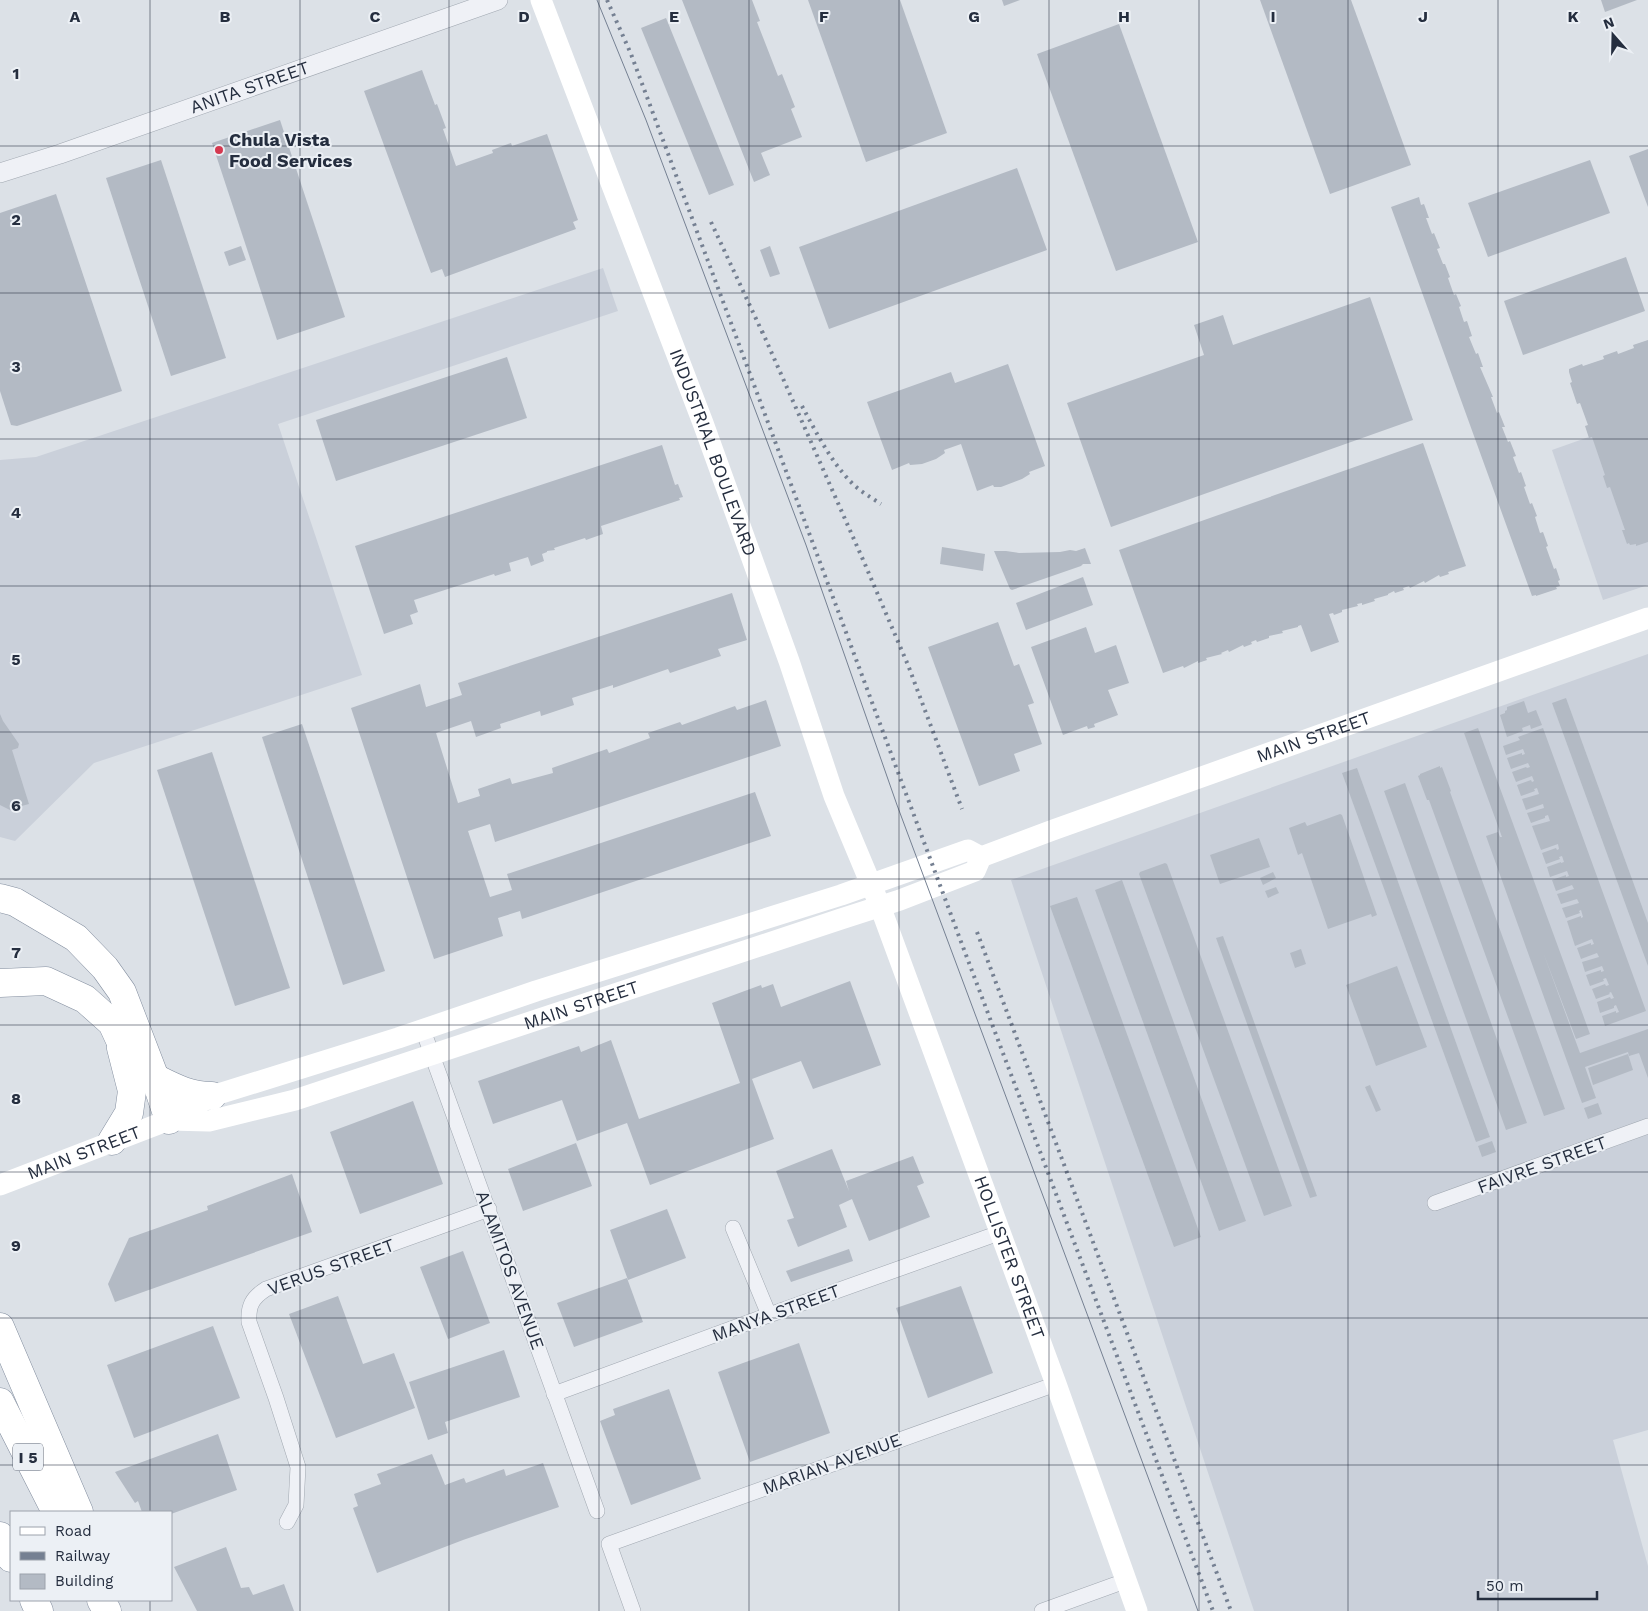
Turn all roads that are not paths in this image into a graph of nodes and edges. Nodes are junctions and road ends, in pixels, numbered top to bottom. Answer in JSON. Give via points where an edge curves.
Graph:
{"nodes":[{"id":1,"x":498,"y":0,"type":"edge"},
{"id":2,"x":542,"y":0,"type":"edge"},
{"id":3,"x":0,"y":173,"type":"edge"},
{"id":4,"x":1648,"y":618,"type":"edge"},
{"id":5,"x":981,"y":857,"type":"junction"},
{"id":6,"x":872,"y":884,"type":"junction"},
{"id":7,"x":0,"y":898,"type":"edge"},
{"id":8,"x":880,"y":906,"type":"junction"},
{"id":9,"x":0,"y":983,"type":"edge"},
{"id":10,"x":423,"y":1030,"type":"junction"},
{"id":11,"x":119,"y":1037,"type":"junction"},
{"id":12,"x":433,"y":1055,"type":"junction"},
{"id":13,"x":155,"y":1078,"type":"junction"},
{"id":14,"x":212,"y":1096,"type":"junction"},
{"id":15,"x":161,"y":1122,"type":"junction"},
{"id":16,"x":1648,"y":1126,"type":"edge"},
{"id":17,"x":112,"y":1140,"type":"junction"},
{"id":18,"x":0,"y":1185,"type":"edge"},
{"id":19,"x":1436,"y":1203,"type":"dead end"},
{"id":20,"x":489,"y":1209,"type":"junction"},
{"id":21,"x":733,"y":1228,"type":"dead end"},
{"id":22,"x":999,"y":1233,"type":"junction"},
{"id":23,"x":769,"y":1315,"type":"junction"},
{"id":24,"x":0,"y":1327,"type":"edge"},
{"id":25,"x":1056,"y":1384,"type":"junction"},
{"id":26,"x":554,"y":1394,"type":"junction"},
{"id":27,"x":0,"y":1402,"type":"edge"},
{"id":28,"x":55,"y":1511,"type":"edge"},
{"id":29,"x":79,"y":1511,"type":"edge"},
{"id":30,"x":597,"y":1511,"type":"dead end"},
{"id":31,"x":287,"y":1522,"type":"dead end"},
{"id":32,"x":0,"y":1536,"type":"edge"},
{"id":33,"x":10,"y":1556,"type":"edge"},
{"id":34,"x":1125,"y":1581,"type":"junction"},
{"id":35,"x":633,"y":1611,"type":"edge"},
{"id":36,"x":1042,"y":1611,"type":"edge"},
{"id":37,"x":1136,"y":1611,"type":"edge"}],
"edges":[{"from":1,"to":3,"type":"street","name":"ANITA STREET"},
{"from":2,"to":6,"type":"main road","name":"INDUSTRIAL BOULEVARD","via":[[703,422],[834,796]]},
{"from":4,"to":5,"type":"main road","name":"MAIN STREET"},
{"from":5,"to":6,"type":"main road","name":"MAIN STREET","via":[[968,850]]},
{"from":5,"to":8,"type":"main road","name":"MAIN STREET","via":[[975,871]]},
{"from":6,"to":8,"type":"main road","name":"INDUSTRIAL BOULEVARD"},
{"from":6,"to":10,"type":"main road","name":"MAIN STREET"},
{"from":7,"to":13,"type":"highway","via":[[15,902],[76,938],[105,968],[122,992]]},
{"from":8,"to":12,"type":"main road","name":"MAIN STREET"},
{"from":8,"to":22,"type":"main road","name":"HOLLISTER STREET"},
{"from":9,"to":11,"type":"highway","via":[[46,981],[85,999],[112,1023]]},
{"from":10,"to":12,"type":"street","name":"ALAMITOS AVENUE"},
{"from":10,"to":14,"type":"main road","name":"MAIN STREET"},
{"from":11,"to":15,"type":"highway"},
{"from":11,"to":17,"type":"highway","via":[[132,1091],[130,1113]]},
{"from":12,"to":15,"type":"main road","name":"MAIN STREET","via":[[285,1102],[209,1121]]},
{"from":12,"to":20,"type":"street","name":"ALAMITOS AVENUE"},
{"from":13,"to":14,"type":"highway","via":[[181,1091]]},
{"from":13,"to":15,"type":"highway"},
{"from":14,"to":15,"type":"main road","name":"MAIN STREET"},
{"from":15,"to":17,"type":"main road","name":"MAIN STREET"},
{"from":16,"to":19,"type":"street","name":"FAIVRE STREET"},
{"from":17,"to":18,"type":"main road","name":"MAIN STREET"},
{"from":20,"to":26,"type":"street","name":"ALAMITOS AVENUE"},
{"from":20,"to":31,"type":"street","name":"VERUS STREET","via":[[266,1289],[255,1296],[248,1311],[249,1322],[298,1467],[296,1505]]},
{"from":21,"to":23,"type":"street"},
{"from":22,"to":23,"type":"street","name":"MANYA STREET"},
{"from":22,"to":25,"type":"main road","name":"HOLLISTER STREET"},
{"from":23,"to":26,"type":"street","name":"MANYA STREET"},
{"from":24,"to":29,"type":"highway"},
{"from":25,"to":34,"type":"main road","name":"HOLLISTER STREET"},
{"from":25,"to":35,"type":"street","name":"MARIAN AVENUE","via":[[609,1544]]},
{"from":26,"to":30,"type":"street","name":"ALAMITOS AVENUE"},
{"from":27,"to":28,"type":"highway","number":"I 5"},
{"from":32,"to":33,"type":"highway"},
{"from":34,"to":36,"type":"street"},
{"from":34,"to":37,"type":"main road","name":"HOLLISTER STREET"}]}
